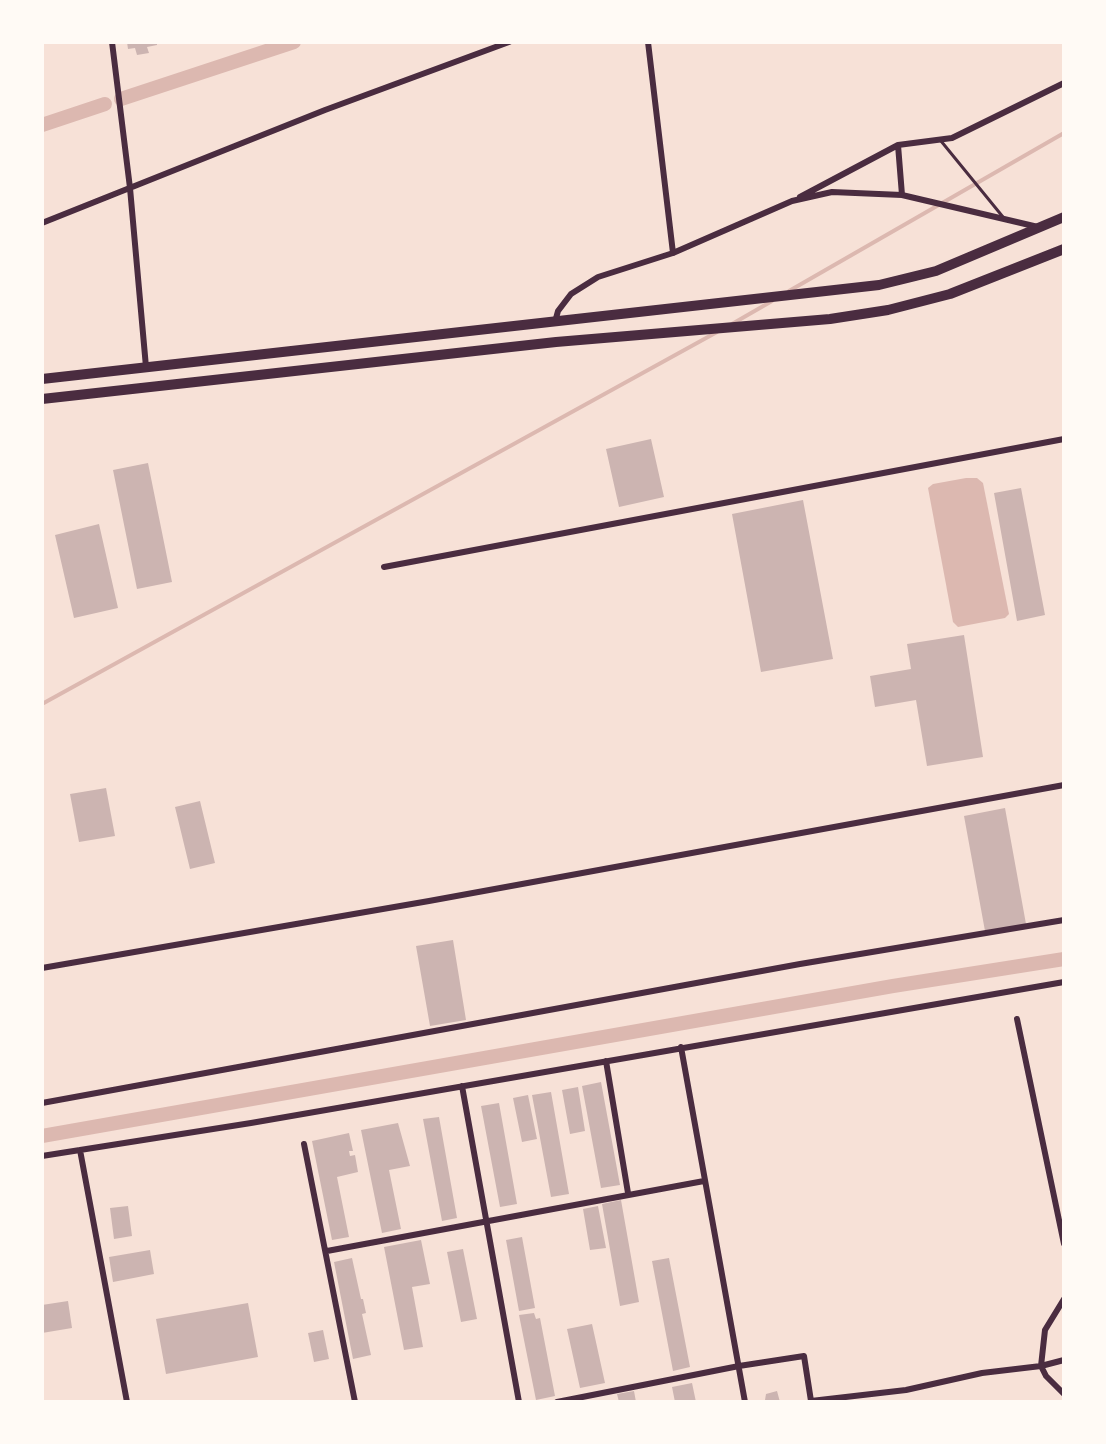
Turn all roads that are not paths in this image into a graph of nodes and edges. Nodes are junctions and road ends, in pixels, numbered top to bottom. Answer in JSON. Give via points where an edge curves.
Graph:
{"nodes":[{"id":1,"x":112,"y":42,"type":"edge"},
{"id":2,"x":509,"y":42,"type":"edge"},
{"id":3,"x":648,"y":42,"type":"edge"},
{"id":4,"x":1064,"y":83,"type":"edge"},
{"id":5,"x":940,"y":139,"type":"junction"},
{"id":6,"x":898,"y":145,"type":"junction"},
{"id":7,"x":130,"y":188,"type":"junction"},
{"id":8,"x":902,"y":195,"type":"junction"},
{"id":9,"x":792,"y":201,"type":"junction"},
{"id":10,"x":1064,"y":217,"type":"edge"},
{"id":11,"x":1005,"y":220,"type":"junction"},
{"id":12,"x":42,"y":223,"type":"edge"},
{"id":13,"x":1040,"y":227,"type":"junction"},
{"id":14,"x":1064,"y":249,"type":"edge"},
{"id":15,"x":673,"y":253,"type":"junction"},
{"id":16,"x":555,"y":323,"type":"junction"},
{"id":17,"x":146,"y":367,"type":"junction"},
{"id":18,"x":42,"y":379,"type":"edge"},
{"id":19,"x":42,"y":399,"type":"edge"},
{"id":20,"x":1064,"y":439,"type":"edge"},
{"id":21,"x":384,"y":567,"type":"dead end"},
{"id":22,"x":1064,"y":785,"type":"edge"},
{"id":23,"x":1064,"y":920,"type":"edge"},
{"id":24,"x":42,"y":968,"type":"edge"},
{"id":25,"x":1064,"y":982,"type":"edge"},
{"id":26,"x":1017,"y":1019,"type":"dead end"},
{"id":27,"x":681,"y":1047,"type":"junction"},
{"id":28,"x":606,"y":1060,"type":"junction"},
{"id":29,"x":462,"y":1086,"type":"junction"},
{"id":30,"x":42,"y":1103,"type":"edge"},
{"id":31,"x":303,"y":1144,"type":"dead end"},
{"id":32,"x":80,"y":1150,"type":"junction"},
{"id":33,"x":42,"y":1156,"type":"edge"},
{"id":34,"x":705,"y":1181,"type":"junction"},
{"id":35,"x":628,"y":1193,"type":"junction"},
{"id":36,"x":485,"y":1221,"type":"junction"},
{"id":37,"x":1064,"y":1244,"type":"edge"},
{"id":38,"x":327,"y":1251,"type":"junction"},
{"id":39,"x":1064,"y":1299,"type":"edge"},
{"id":40,"x":1064,"y":1360,"type":"edge"},
{"id":41,"x":739,"y":1366,"type":"junction"},
{"id":42,"x":1041,"y":1366,"type":"junction"},
{"id":43,"x":1064,"y":1394,"type":"edge"},
{"id":44,"x":127,"y":1402,"type":"edge"},
{"id":45,"x":355,"y":1402,"type":"edge"},
{"id":46,"x":519,"y":1402,"type":"edge"},
{"id":47,"x":557,"y":1402,"type":"edge"},
{"id":48,"x":745,"y":1402,"type":"edge"},
{"id":49,"x":811,"y":1402,"type":"edge"}],
"edges":[{"from":1,"to":7,"type":"street"},
{"from":2,"to":7,"type":"street"},
{"from":3,"to":15,"type":"street"},
{"from":4,"to":5,"type":"street","via":[[952,138]]},
{"from":5,"to":6,"type":"street"},
{"from":5,"to":11,"type":"lane"},
{"from":6,"to":8,"type":"street"},
{"from":6,"to":9,"type":"street"},
{"from":7,"to":12,"type":"street"},
{"from":7,"to":17,"type":"street"},
{"from":8,"to":9,"type":"street","via":[[832,192]]},
{"from":8,"to":11,"type":"street"},
{"from":9,"to":15,"type":"street"},
{"from":10,"to":13,"type":"main road"},
{"from":11,"to":13,"type":"street"},
{"from":13,"to":16,"type":"main road","via":[[936,271],[879,285]]},
{"from":14,"to":19,"type":"main road","via":[[950,294],[888,310],[830,319],[556,342]]},
{"from":15,"to":16,"type":"street","via":[[598,277],[571,294],[558,311]]},
{"from":16,"to":17,"type":"main road"},
{"from":17,"to":18,"type":"main road"},
{"from":20,"to":21,"type":"street"},
{"from":22,"to":24,"type":"street"},
{"from":23,"to":30,"type":"street","via":[[800,964]]},
{"from":25,"to":27,"type":"street"},
{"from":26,"to":37,"type":"street"},
{"from":27,"to":28,"type":"street"},
{"from":27,"to":34,"type":"street"},
{"from":28,"to":29,"type":"street"},
{"from":28,"to":35,"type":"street"},
{"from":29,"to":32,"type":"street"},
{"from":29,"to":36,"type":"street"},
{"from":31,"to":38,"type":"street"},
{"from":32,"to":33,"type":"street"},
{"from":32,"to":44,"type":"street"},
{"from":34,"to":35,"type":"street"},
{"from":34,"to":41,"type":"street"},
{"from":35,"to":36,"type":"street"},
{"from":36,"to":38,"type":"street"},
{"from":36,"to":46,"type":"street"},
{"from":38,"to":45,"type":"street"},
{"from":39,"to":42,"type":"street","via":[[1045,1330]]},
{"from":40,"to":42,"type":"street"},
{"from":41,"to":47,"type":"street"},
{"from":41,"to":48,"type":"street"},
{"from":41,"to":49,"type":"street","via":[[804,1356]]},
{"from":42,"to":43,"type":"street"},
{"from":42,"to":49,"type":"street"}]}
